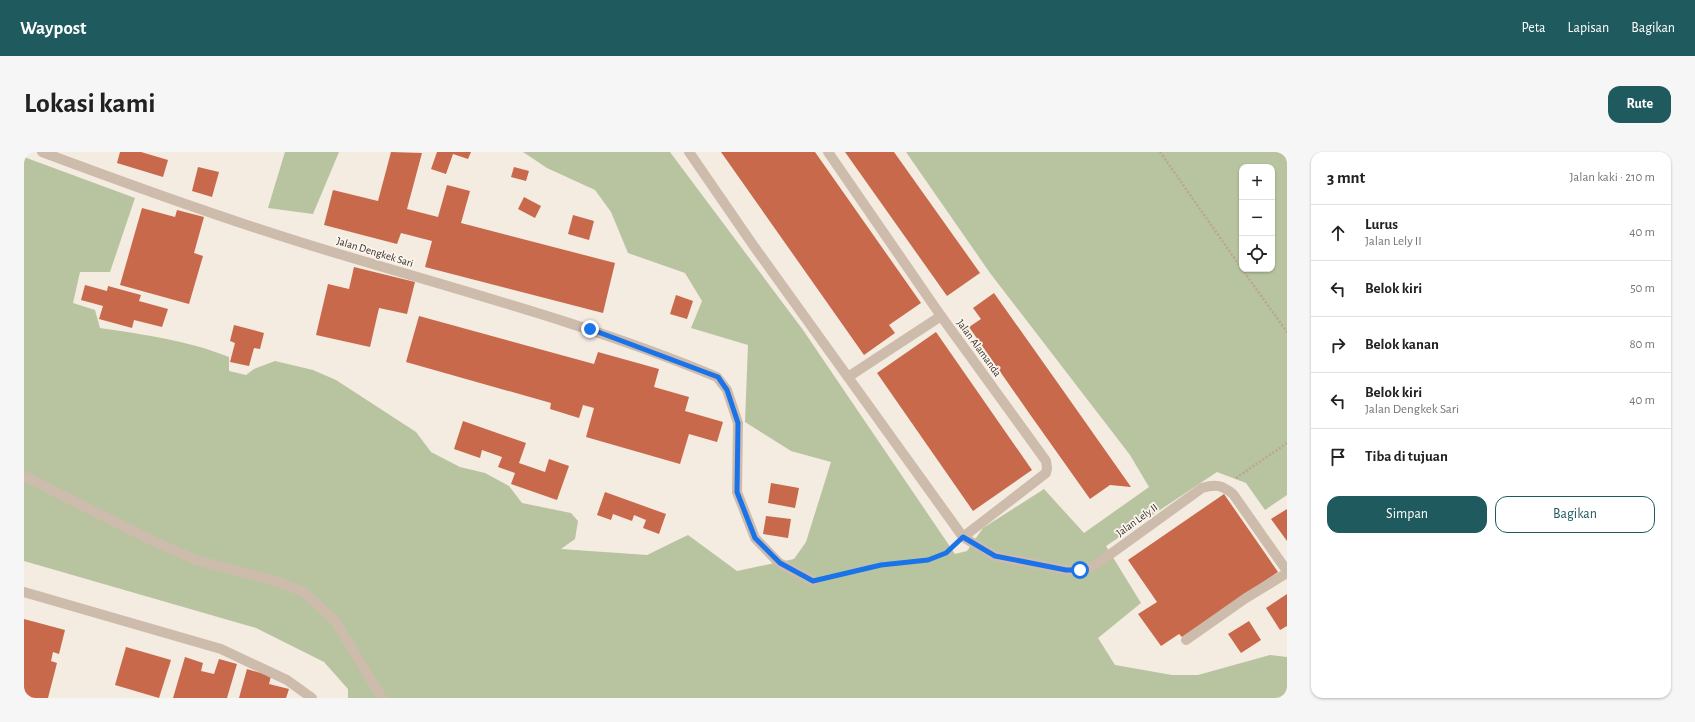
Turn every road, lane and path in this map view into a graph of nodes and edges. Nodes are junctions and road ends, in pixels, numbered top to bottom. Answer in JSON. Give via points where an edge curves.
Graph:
{"nodes":[{"id":1,"x":42,"y":152,"type":"edge"},
{"id":2,"x":689,"y":152,"type":"edge"},
{"id":3,"x":828,"y":152,"type":"edge"},
{"id":4,"x":1160,"y":152,"type":"edge"},
{"id":5,"x":1239,"y":265,"type":"edge"},
{"id":6,"x":1244,"y":272,"type":"edge"},
{"id":7,"x":941,"y":316,"type":"junction"},
{"id":8,"x":1287,"y":332,"type":"edge"},
{"id":9,"x":848,"y":377,"type":"junction"},
{"id":10,"x":1287,"y":443,"type":"edge"},
{"id":11,"x":24,"y":476,"type":"edge"},
{"id":12,"x":1224,"y":486,"type":"junction"},
{"id":13,"x":963,"y":537,"type":"junction"},
{"id":14,"x":1287,"y":572,"type":"edge"},
{"id":15,"x":813,"y":581,"type":"joint"},
{"id":16,"x":24,"y":592,"type":"edge"},
{"id":17,"x":1186,"y":640,"type":"dead end"},
{"id":18,"x":312,"y":698,"type":"edge"},
{"id":19,"x":382,"y":698,"type":"edge"}],
"edges":[{"from":1,"to":15,"type":"street","name":"Jalan Dengkek Sari","via":[[137,187],[314,246],[590,329],[718,377],[727,390],[738,423],[737,492],[755,538],[780,563]]},
{"from":2,"to":9,"type":"street"},
{"from":3,"to":7,"type":"street","name":"Jalan Alamanda"},
{"from":4,"to":5,"type":"path"},
{"from":6,"to":8,"type":"path"},
{"from":7,"to":9,"type":"street"},
{"from":7,"to":13,"type":"street","name":"Jalan Alamanda","via":[[1046,461],[1048,468],[1046,473]]},
{"from":9,"to":13,"type":"street"},
{"from":10,"to":12,"type":"path"},
{"from":11,"to":19,"type":"street","via":[[196,560],[276,581],[304,592],[335,621]]},
{"from":12,"to":13,"type":"street","name":"Jalan Lely II","via":[[1202,488],[1094,566],[1080,570],[1066,570],[995,556]]},
{"from":12,"to":14,"type":"street","via":[[1233,494]]},
{"from":13,"to":15,"type":"path","via":[[946,553],[928,560],[881,565]]},
{"from":14,"to":17,"type":"street"},
{"from":16,"to":18,"type":"street","via":[[221,649],[287,680]]}]}
